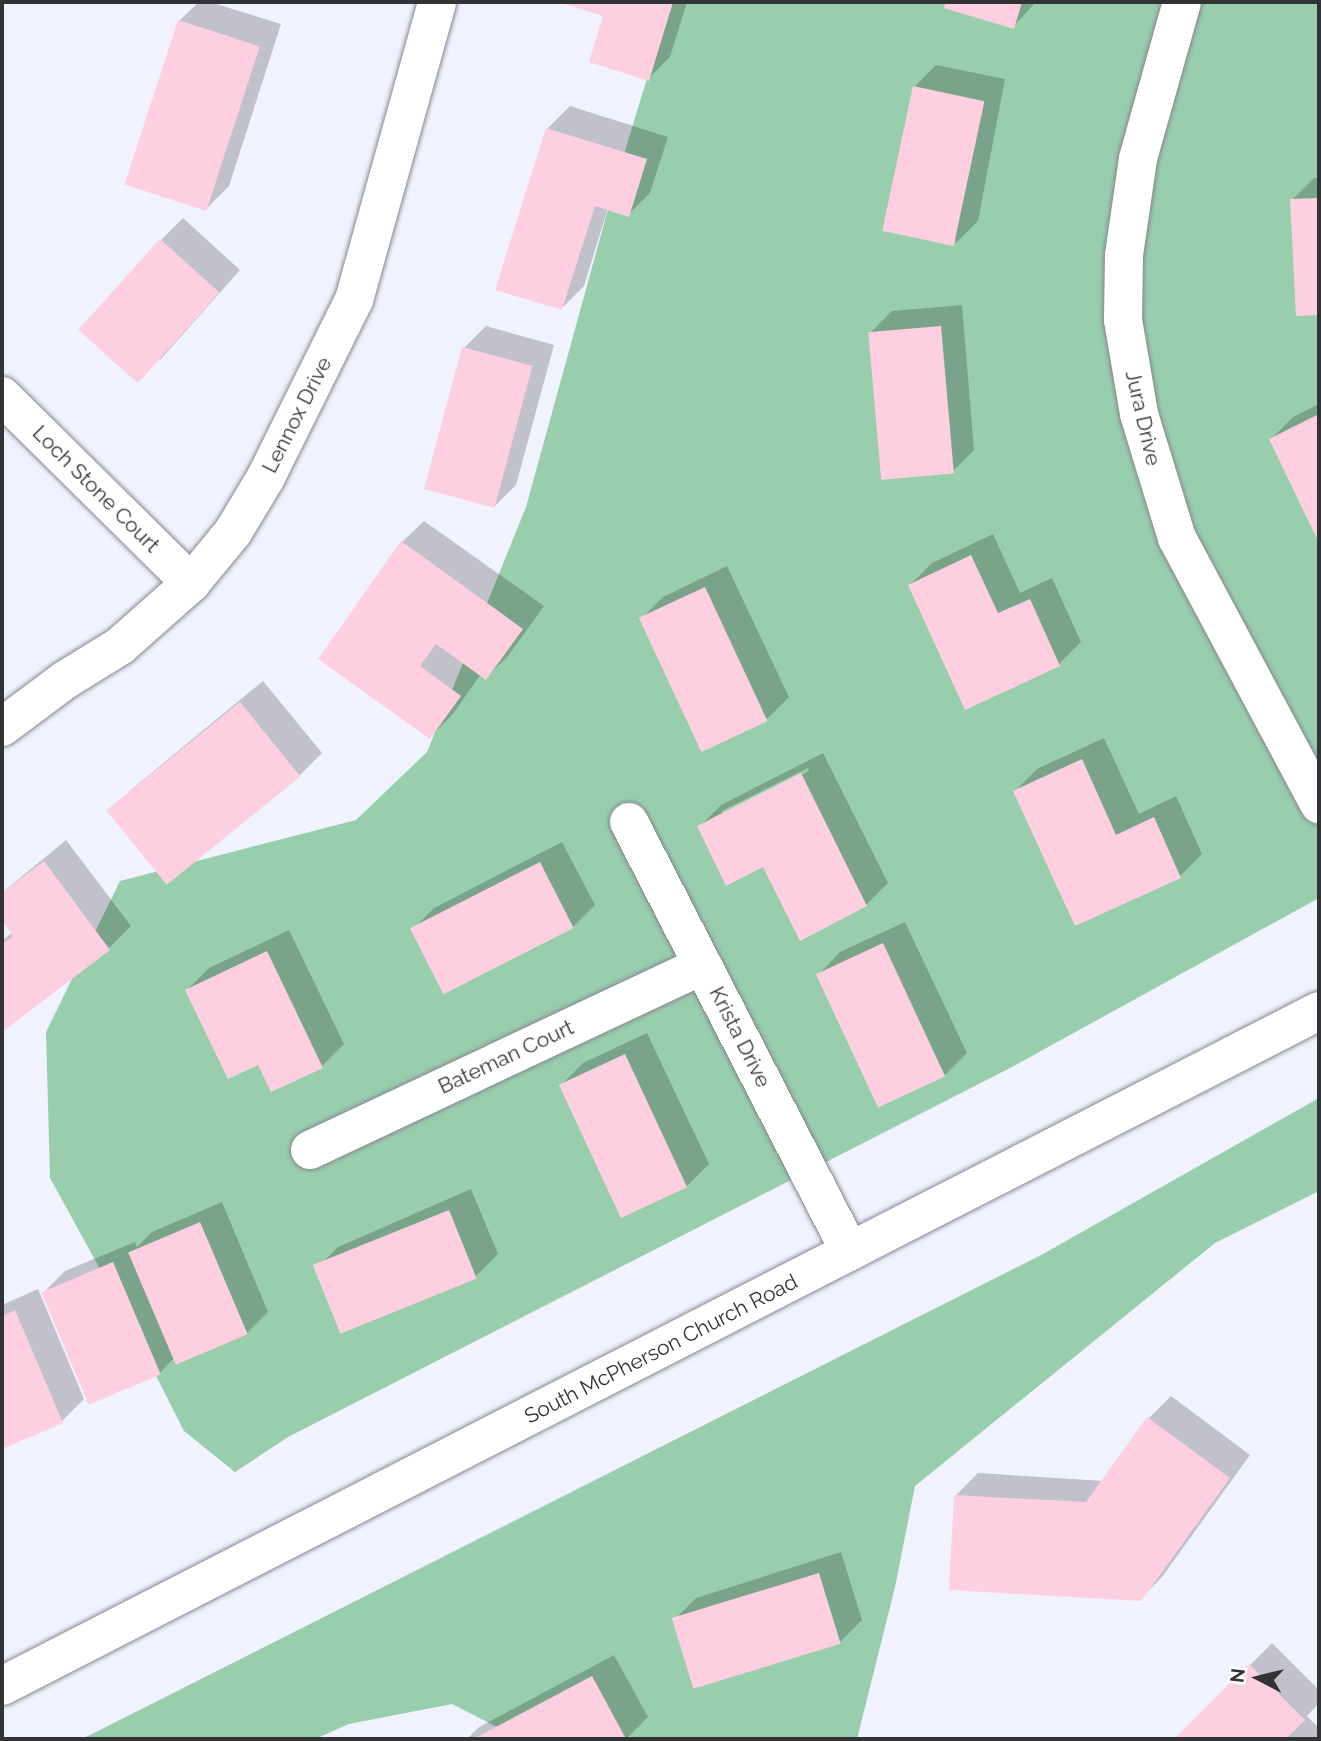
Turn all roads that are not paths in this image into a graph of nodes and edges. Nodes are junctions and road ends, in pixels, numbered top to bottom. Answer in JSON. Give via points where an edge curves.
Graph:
{"nodes":[{"id":1,"x":437,"y":2,"type":"edge"},
{"id":2,"x":1182,"y":2,"type":"edge"},
{"id":3,"x":2,"y":396,"type":"edge"},
{"id":4,"x":191,"y":583,"type":"junction"},
{"id":5,"x":2,"y":727,"type":"edge"},
{"id":6,"x":1319,"y":804,"type":"edge"},
{"id":7,"x":629,"y":822,"type":"dead end"},
{"id":8,"x":702,"y":965,"type":"junction"},
{"id":9,"x":1319,"y":1011,"type":"edge"},
{"id":10,"x":310,"y":1150,"type":"dead end"},
{"id":11,"x":850,"y":1252,"type":"junction"},
{"id":12,"x":2,"y":1686,"type":"edge"}],
"edges":[{"from":1,"to":4,"type":"street","name":"Lennox Drive","via":[[354,300],[266,477],[233,532]]},
{"from":2,"to":6,"type":"street","name":"Jura Drive","via":[[1138,159],[1124,255],[1123,320],[1139,414],[1177,537]]},
{"from":3,"to":4,"type":"street","name":"Loch Stone Court"},
{"from":4,"to":5,"type":"street","name":"Lennox Drive","via":[[120,646]]},
{"from":7,"to":8,"type":"street","name":"Krista Drive"},
{"from":8,"to":10,"type":"street","name":"Bateman Court"},
{"from":8,"to":11,"type":"street","name":"Krista Drive"},
{"from":9,"to":11,"type":"street","name":"South McPherson Church Road"},
{"from":11,"to":12,"type":"street","name":"South McPherson Church Road"}]}
